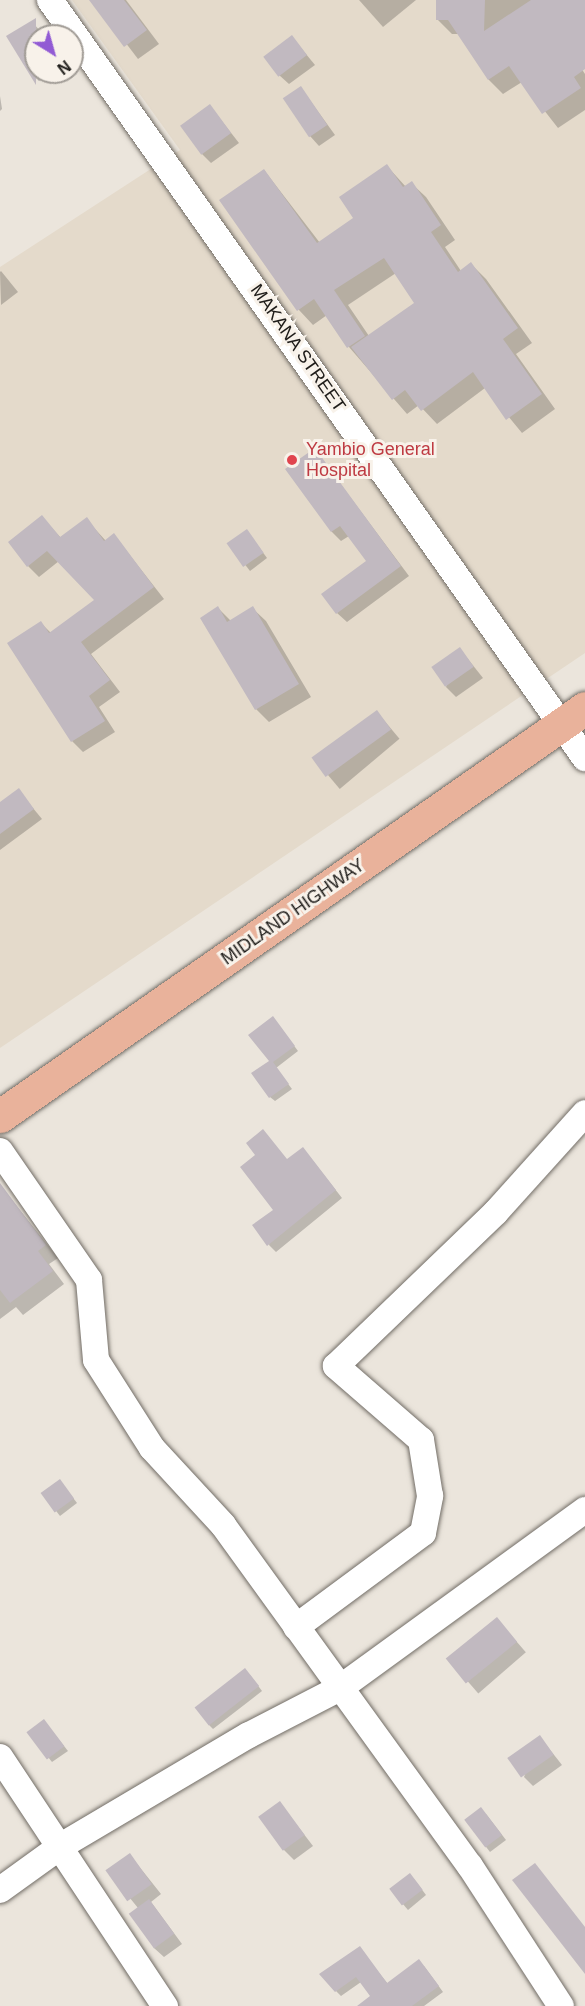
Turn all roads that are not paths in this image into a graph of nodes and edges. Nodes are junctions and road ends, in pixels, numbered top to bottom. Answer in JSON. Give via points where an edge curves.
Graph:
{"nodes":[{"id":1,"x":50,"y":0,"type":"edge"},
{"id":2,"x":573,"y":715,"type":"edge"},
{"id":3,"x":585,"y":758,"type":"edge"},
{"id":4,"x":585,"y":1113,"type":"edge"},
{"id":5,"x":0,"y":1116,"type":"edge"},
{"id":6,"x":0,"y":1151,"type":"edge"},
{"id":7,"x":585,"y":1510,"type":"edge"},
{"id":8,"x":296,"y":1627,"type":"junction"},
{"id":9,"x":340,"y":1688,"type":"junction"},
{"id":10,"x":0,"y":1757,"type":"edge"},
{"id":11,"x":61,"y":1846,"type":"junction"},
{"id":12,"x":0,"y":1890,"type":"edge"},
{"id":13,"x":165,"y":2006,"type":"edge"},
{"id":14,"x":561,"y":2006,"type":"edge"}],
"edges":[{"from":1,"to":2,"type":"street","name":"MAKANA STREET"},
{"from":2,"to":3,"type":"street","name":"MAKANA STREET"},
{"from":2,"to":5,"type":"main road","name":"MIDLAND HIGHWAY"},
{"from":4,"to":8,"type":"street","via":[[496,1212],[336,1366],[421,1440],[430,1496],[423,1533]]},
{"from":6,"to":8,"type":"street","via":[[89,1280],[96,1360],[152,1448],[223,1525]]},
{"from":7,"to":9,"type":"street"},
{"from":8,"to":9,"type":"street"},
{"from":9,"to":11,"type":"street","via":[[249,1735]]},
{"from":9,"to":14,"type":"street","via":[[470,1866]]},
{"from":10,"to":11,"type":"street"},
{"from":11,"to":12,"type":"street"},
{"from":11,"to":13,"type":"street"}]}
